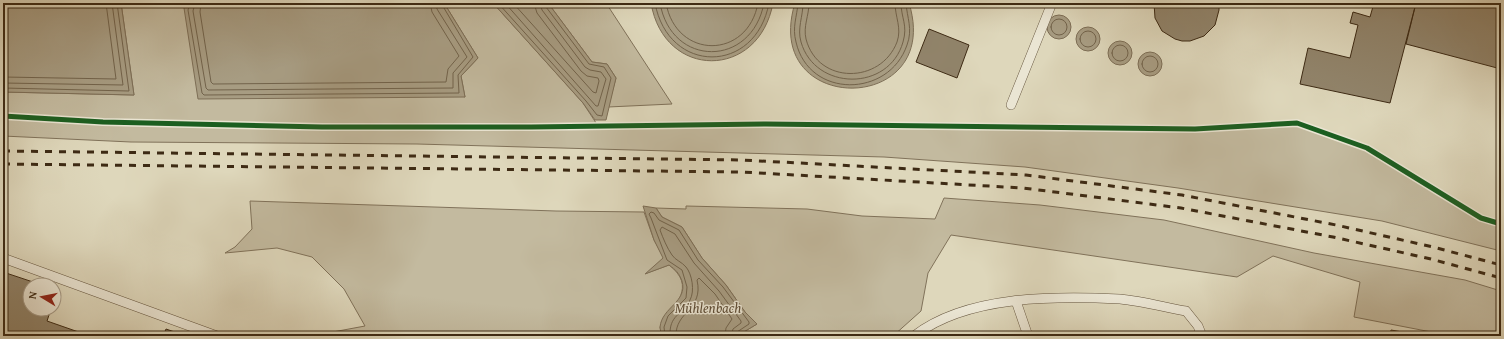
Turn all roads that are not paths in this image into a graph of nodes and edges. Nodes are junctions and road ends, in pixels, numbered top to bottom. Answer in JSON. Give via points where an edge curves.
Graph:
{"nodes":[{"id":1,"x":1052,"y":3,"type":"edge"},
{"id":2,"x":1010,"y":105,"type":"dead end"},
{"id":3,"x":3,"y":258,"type":"edge"},
{"id":4,"x":1016,"y":301,"type":"junction"},
{"id":5,"x":217,"y":336,"type":"edge"},
{"id":6,"x":914,"y":336,"type":"edge"},
{"id":7,"x":1028,"y":336,"type":"edge"},
{"id":8,"x":1202,"y":336,"type":"edge"}],
"edges":[{"from":1,"to":2,"type":"lane"},
{"from":3,"to":5,"type":"lane"},
{"from":4,"to":6,"type":"lane","via":[[957,312],[927,326]]},
{"from":4,"to":7,"type":"lane"},
{"from":4,"to":8,"type":"lane","via":[[1121,299],[1186,311],[1198,326]]}]}
